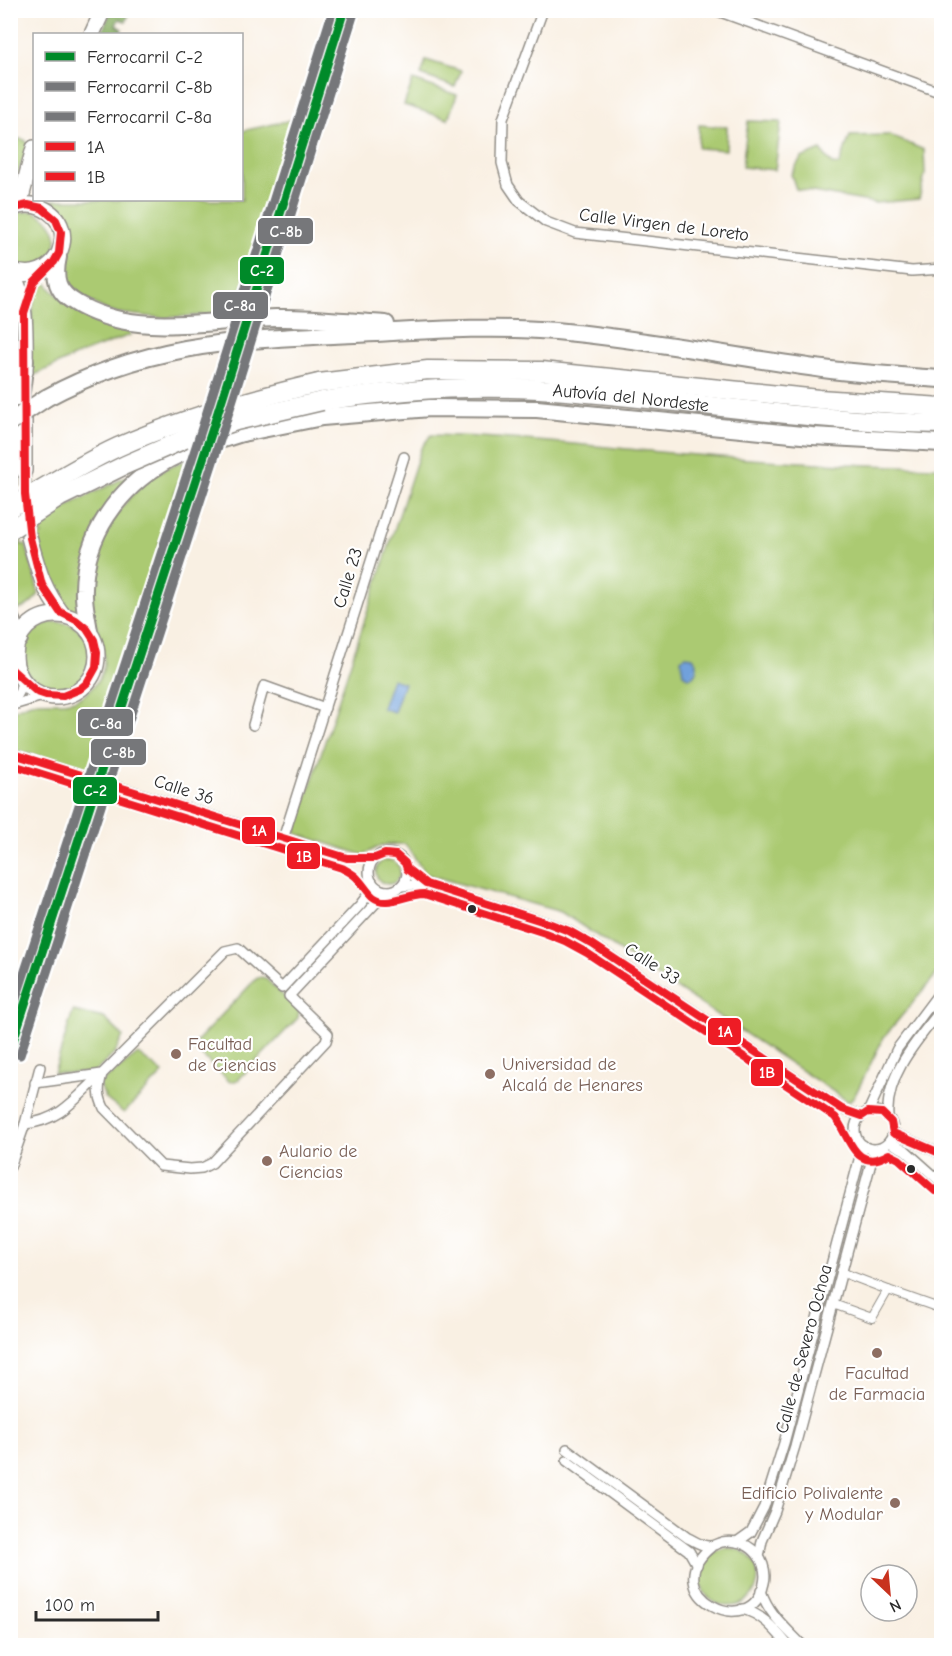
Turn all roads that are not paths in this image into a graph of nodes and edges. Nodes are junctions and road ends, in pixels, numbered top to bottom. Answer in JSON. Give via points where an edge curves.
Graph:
{"nodes":[{"id":1,"x":93,"y":10,"type":"edge"},
{"id":2,"x":103,"y":10,"type":"edge"},
{"id":3,"x":543,"y":10,"type":"edge"},
{"id":4,"x":715,"y":10,"type":"edge"},
{"id":5,"x":82,"y":33,"type":"edge"},
{"id":6,"x":92,"y":33,"type":"edge"},
{"id":7,"x":942,"y":93,"type":"edge"},
{"id":8,"x":33,"y":152,"type":"edge"},
{"id":9,"x":43,"y":204,"type":"edge"},
{"id":10,"x":12,"y":208,"type":"edge"},
{"id":11,"x":58,"y":257,"type":"junction"},
{"id":12,"x":942,"y":269,"type":"edge"},
{"id":13,"x":11,"y":270,"type":"edge"},
{"id":14,"x":42,"y":271,"type":"junction"},
{"id":15,"x":24,"y":313,"type":"junction"},
{"id":16,"x":540,"y":330,"type":"junction"},
{"id":17,"x":25,"y":360,"type":"junction"},
{"id":18,"x":942,"y":379,"type":"edge"},
{"id":19,"x":537,"y":389,"type":"junction"},
{"id":20,"x":321,"y":403,"type":"junction"},
{"id":21,"x":357,"y":405,"type":"joint"},
{"id":22,"x":942,"y":407,"type":"edge"},
{"id":23,"x":10,"y":422,"type":"edge"},
{"id":24,"x":942,"y":424,"type":"edge"},
{"id":25,"x":942,"y":443,"type":"edge"},
{"id":26,"x":10,"y":450,"type":"edge"},
{"id":27,"x":404,"y":457,"type":"dead end"},
{"id":28,"x":24,"y":471,"type":"tunnel mouth"},
{"id":29,"x":10,"y":508,"type":"edge"},
{"id":30,"x":10,"y":530,"type":"edge"},
{"id":31,"x":29,"y":537,"type":"dead end"},
{"id":32,"x":42,"y":582,"type":"junction"},
{"id":33,"x":63,"y":615,"type":"junction"},
{"id":34,"x":10,"y":618,"type":"edge"},
{"id":35,"x":38,"y":619,"type":"junction"},
{"id":36,"x":89,"y":631,"type":"junction"},
{"id":37,"x":19,"y":639,"type":"junction"},
{"id":38,"x":22,"y":678,"type":"junction"},
{"id":39,"x":46,"y":696,"type":"junction"},
{"id":40,"x":10,"y":704,"type":"edge"},
{"id":41,"x":325,"y":708,"type":"junction"},
{"id":42,"x":253,"y":725,"type":"dead end"},
{"id":43,"x":14,"y":754,"type":"edge"},
{"id":44,"x":284,"y":839,"type":"junction"},
{"id":45,"x":347,"y":858,"type":"junction"},
{"id":46,"x":375,"y":858,"type":"junction"},
{"id":47,"x":407,"y":869,"type":"junction"},
{"id":48,"x":371,"y":879,"type":"junction"},
{"id":49,"x":426,"y":884,"type":"junction"},
{"id":50,"x":401,"y":886,"type":"junction"},
{"id":51,"x":387,"y":891,"type":"junction"},
{"id":52,"x":282,"y":988,"type":"junction"},
{"id":53,"x":942,"y":989,"type":"edge"},
{"id":54,"x":290,"y":996,"type":"junction"},
{"id":55,"x":942,"y":1009,"type":"edge"},
{"id":56,"x":40,"y":1067,"type":"dead end"},
{"id":57,"x":102,"y":1074,"type":"junction"},
{"id":58,"x":36,"y":1083,"type":"junction"},
{"id":59,"x":842,"y":1108,"type":"junction"},
{"id":60,"x":865,"y":1114,"type":"junction"},
{"id":61,"x":888,"y":1117,"type":"junction"},
{"id":62,"x":25,"y":1124,"type":"junction"},
{"id":63,"x":855,"y":1129,"type":"junction"},
{"id":64,"x":891,"y":1137,"type":"junction"},
{"id":65,"x":863,"y":1145,"type":"junction"},
{"id":66,"x":877,"y":1149,"type":"junction"},
{"id":67,"x":940,"y":1151,"type":"edge"},
{"id":68,"x":10,"y":1167,"type":"edge"},
{"id":69,"x":942,"y":1183,"type":"edge"},
{"id":70,"x":842,"y":1272,"type":"junction"},
{"id":71,"x":888,"y":1290,"type":"junction"},
{"id":72,"x":833,"y":1304,"type":"junction"},
{"id":73,"x":942,"y":1309,"type":"edge"},
{"id":74,"x":567,"y":1449,"type":"dead end"},
{"id":75,"x":567,"y":1461,"type":"dead end"},
{"id":76,"x":737,"y":1542,"type":"junction"},
{"id":77,"x":711,"y":1546,"type":"junction"},
{"id":78,"x":759,"y":1557,"type":"junction"},
{"id":79,"x":697,"y":1565,"type":"junction"},
{"id":80,"x":761,"y":1591,"type":"junction"},
{"id":81,"x":742,"y":1609,"type":"junction"},
{"id":82,"x":789,"y":1646,"type":"edge"},
{"id":83,"x":803,"y":1646,"type":"edge"}],
"edges":[{"from":1,"to":5,"type":"main road"},
{"from":2,"to":6,"type":"main road"},
{"from":3,"to":12,"type":"street","name":"Calle Virgen de Loreto","via":[[503,119],[502,163],[508,185],[519,201],[546,222],[575,233],[912,271]]},
{"from":4,"to":7,"type":"street"},
{"from":8,"to":10,"type":"main road","via":[[22,194]]},
{"from":9,"to":10,"type":"main road"},
{"from":9,"to":11,"type":"main road","via":[[60,225],[62,247]]},
{"from":11,"to":14,"type":"main road"},
{"from":11,"to":16,"type":"highway","via":[[58,285],[64,294],[98,315],[125,322],[149,325],[277,318],[393,324],[501,323]]},
{"from":13,"to":14,"type":"main road","via":[[26,274]]},
{"from":13,"to":15,"type":"main road","via":[[18,282]]},
{"from":14,"to":15,"type":"main road","via":[[29,292]]},
{"from":15,"to":17,"type":"main road"},
{"from":16,"to":18,"type":"highway","via":[[826,369]]},
{"from":16,"to":23,"type":"highway","bridge":true,"via":[[271,338],[204,345],[112,368],[46,398]]},
{"from":17,"to":26,"type":"highway","via":[[15,441]]},
{"from":17,"to":28,"type":"main road"},
{"from":19,"to":20,"type":"highway","name":"Autovía del Nordeste","via":[[428,388]]},
{"from":19,"to":21,"type":"highway"},
{"from":19,"to":24,"type":"highway","name":"Autovía del Nordeste","via":[[815,417]]},
{"from":20,"to":21,"type":"highway"},
{"from":20,"to":22,"type":"highway","via":[[428,370],[541,371],[819,399]]},
{"from":20,"to":25,"type":"highway","via":[[537,409],[812,436]]},
{"from":20,"to":29,"type":"highway","bridge":true,"via":[[232,404],[118,448]]},
{"from":20,"to":30,"type":"highway","bridge":true,"via":[[236,421],[187,438],[60,497]]},
{"from":20,"to":36,"type":"highway","via":[[166,461],[127,490],[106,515],[86,567],[84,590]]},
{"from":27,"to":41,"type":"street","name":"Calle 23"},
{"from":31,"to":32,"type":"main road"},
{"from":32,"to":33,"type":"main road"},
{"from":32,"to":35,"type":"main road"},
{"from":33,"to":35,"type":"main road"},
{"from":33,"to":36,"type":"main road"},
{"from":34,"to":37,"type":"highway"},
{"from":35,"to":37,"type":"main road"},
{"from":36,"to":39,"type":"main road","via":[[97,654],[90,678],[71,694]]},
{"from":37,"to":38,"type":"main road","via":[[16,661]]},
{"from":38,"to":39,"type":"main road"},
{"from":38,"to":40,"type":"street","via":[[21,689]]},
{"from":39,"to":40,"type":"street"},
{"from":41,"to":42,"type":"street","via":[[264,686]]},
{"from":41,"to":44,"type":"street","name":"Calle 23"},
{"from":43,"to":44,"type":"street","name":"Calle 36"},
{"from":44,"to":45,"type":"street","name":"Calle 36"},
{"from":45,"to":46,"type":"street","name":"Calle 36"},
{"from":45,"to":48,"type":"street","name":"Calle 36"},
{"from":46,"to":47,"type":"street","via":[[396,855]]},
{"from":46,"to":48,"type":"street","via":[[369,869]]},
{"from":47,"to":49,"type":"street","name":"Calle 33"},
{"from":47,"to":50,"type":"street"},
{"from":48,"to":51,"type":"street"},
{"from":48,"to":52,"type":"street","via":[[370,892],[360,905]]},
{"from":49,"to":50,"type":"street","name":"Calle 33"},
{"from":49,"to":59,"type":"street","name":"Calle 33","via":[[569,931]]},
{"from":50,"to":51,"type":"street"},
{"from":51,"to":54,"type":"street"},
{"from":52,"to":54,"type":"street"},
{"from":52,"to":57,"type":"street","via":[[238,948],[225,951]]},
{"from":53,"to":60,"type":"street","via":[[897,1049]]},
{"from":54,"to":57,"type":"street","via":[[328,1034],[326,1041],[202,1168],[161,1166],[104,1108],[98,1088]]},
{"from":55,"to":61,"type":"street","via":[[900,1068],[888,1096]]},
{"from":56,"to":58,"type":"street"},
{"from":57,"to":58,"type":"street"},
{"from":57,"to":62,"type":"street","via":[[56,1117]]},
{"from":58,"to":62,"type":"street"},
{"from":59,"to":60,"type":"street","name":"Calle 33"},
{"from":59,"to":63,"type":"street","name":"Calle 33"},
{"from":60,"to":61,"type":"street","via":[[882,1113]]},
{"from":60,"to":63,"type":"street"},
{"from":61,"to":64,"type":"street"},
{"from":62,"to":68,"type":"street"},
{"from":63,"to":65,"type":"street"},
{"from":64,"to":66,"type":"street"},
{"from":64,"to":67,"type":"street"},
{"from":64,"to":69,"type":"street"},
{"from":65,"to":66,"type":"street"},
{"from":65,"to":76,"type":"street","name":"Calle de Severo Ochoa","via":[[764,1508],[751,1532]]},
{"from":66,"to":70,"type":"street","name":"Calle de Severo Ochoa"},
{"from":70,"to":71,"type":"street"},
{"from":70,"to":72,"type":"street","name":"Calle de Severo Ochoa"},
{"from":71,"to":72,"type":"street","via":[[872,1318]]},
{"from":71,"to":73,"type":"street"},
{"from":72,"to":78,"type":"street","name":"Calle de Severo Ochoa","via":[[795,1446]]},
{"from":74,"to":77,"type":"street","via":[[688,1538]]},
{"from":75,"to":79,"type":"street","via":[[689,1551]]},
{"from":76,"to":77,"type":"street"},
{"from":76,"to":78,"type":"street"},
{"from":77,"to":79,"type":"street"},
{"from":78,"to":80,"type":"street","via":[[765,1574]]},
{"from":79,"to":81,"type":"street","via":[[697,1589],[709,1604],[724,1611]]},
{"from":80,"to":81,"type":"street"},
{"from":80,"to":83,"type":"street","via":[[772,1614]]},
{"from":81,"to":82,"type":"street","via":[[765,1620]]}]}
